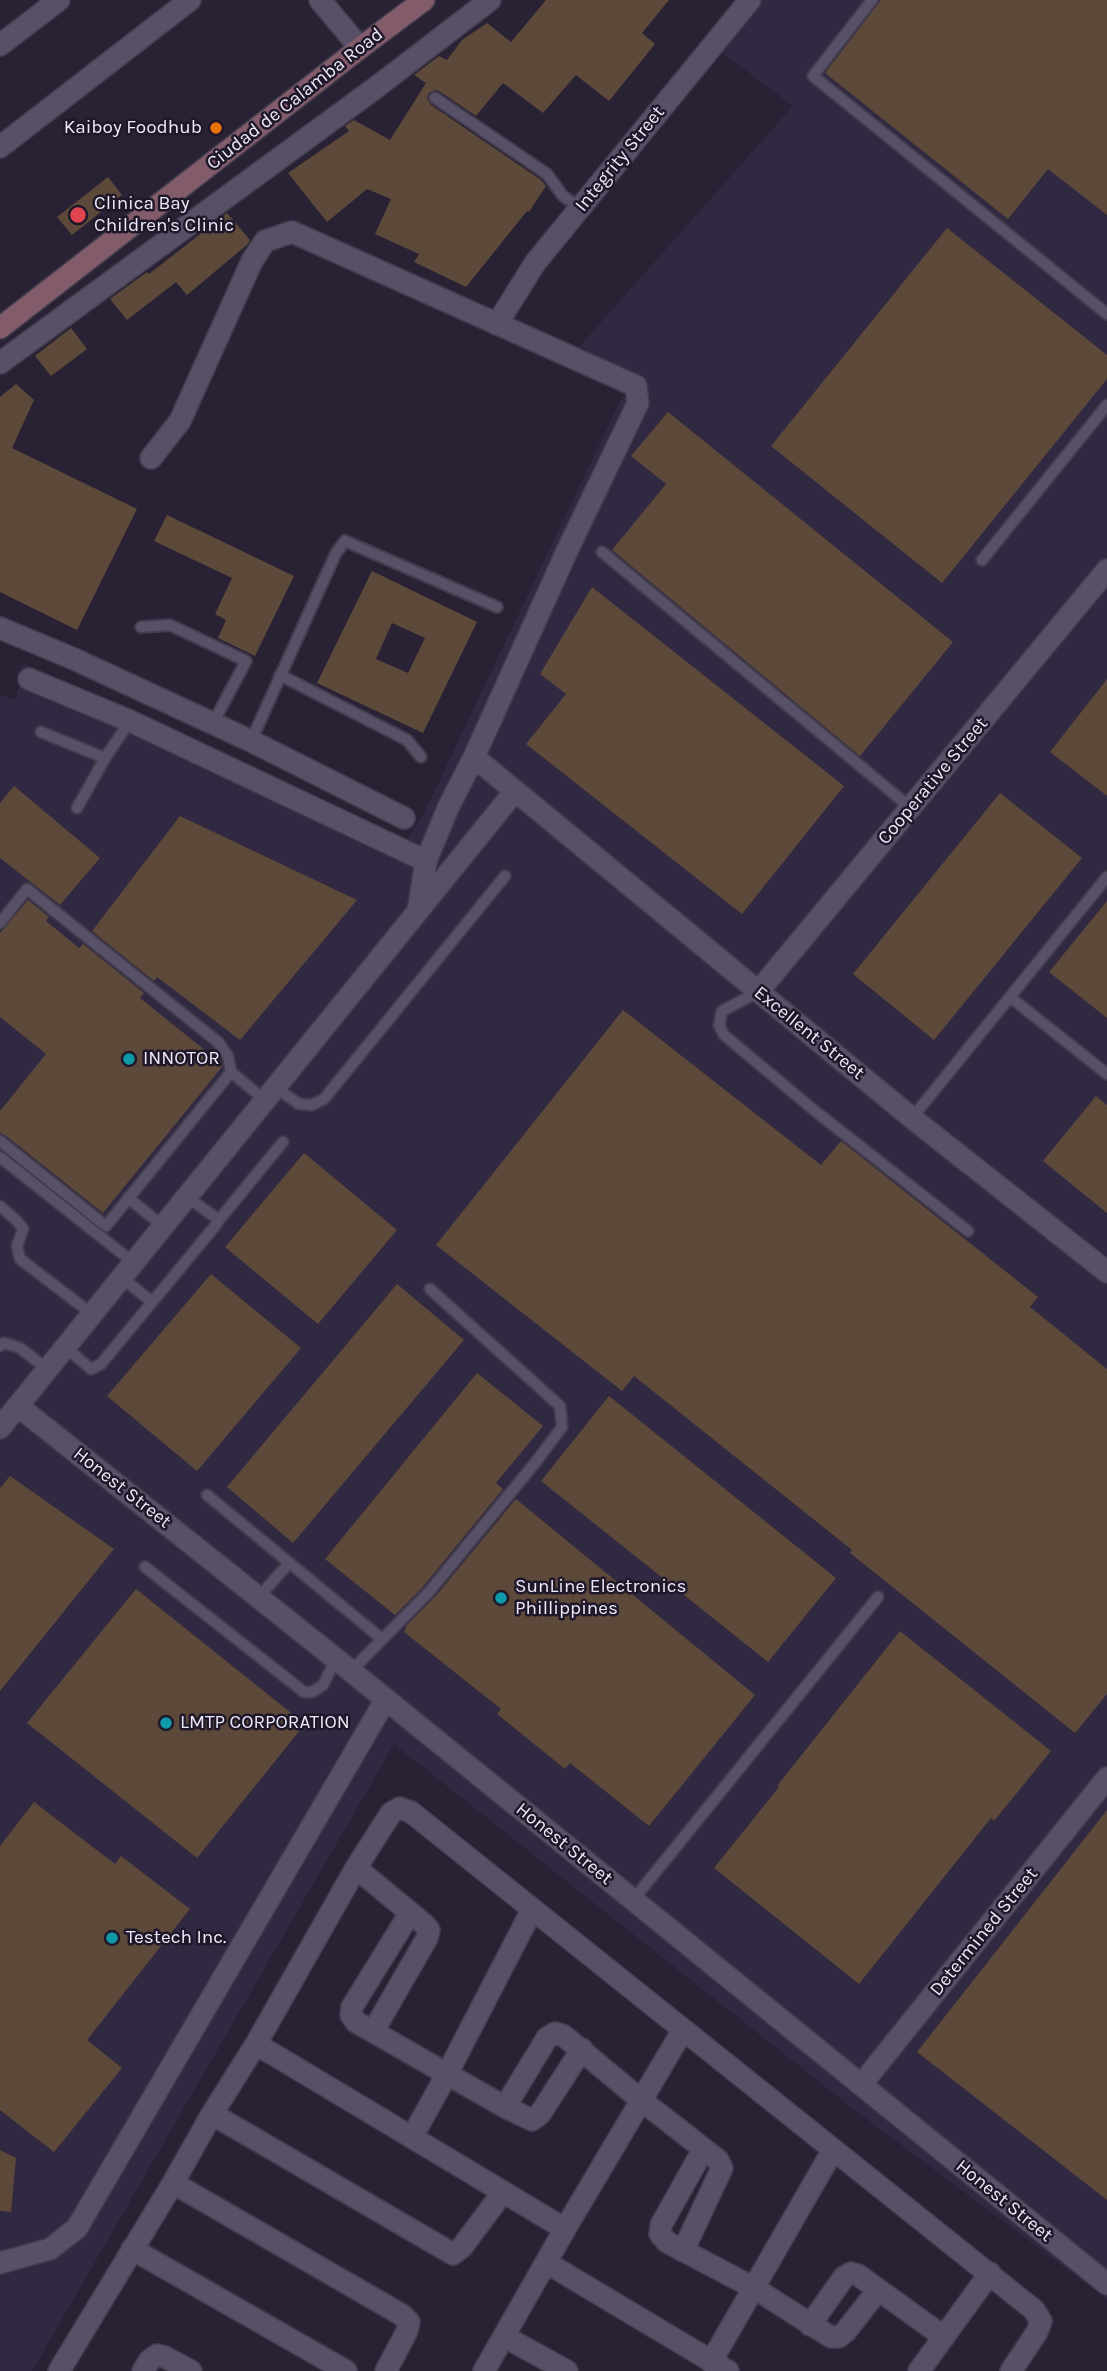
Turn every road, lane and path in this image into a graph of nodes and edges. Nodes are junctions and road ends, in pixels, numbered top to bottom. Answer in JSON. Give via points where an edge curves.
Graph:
{"nodes":[{"id":1,"x":59,"y":0,"type":"edge"},
{"id":2,"x":190,"y":0,"type":"edge"},
{"id":3,"x":320,"y":0,"type":"edge"},
{"id":4,"x":424,"y":0,"type":"edge"},
{"id":5,"x":490,"y":0,"type":"edge"},
{"id":6,"x":750,"y":0,"type":"edge"},
{"id":7,"x":872,"y":0,"type":"edge"},
{"id":8,"x":0,"y":45,"type":"edge"},
{"id":9,"x":359,"y":48,"type":"junction"},
{"id":10,"x":435,"y":98,"type":"dead end"},
{"id":11,"x":0,"y":147,"type":"edge"},
{"id":12,"x":580,"y":208,"type":"junction"},
{"id":13,"x":1107,"y":314,"type":"edge"},
{"id":14,"x":497,"y":324,"type":"junction"},
{"id":15,"x":0,"y":328,"type":"edge"},
{"id":16,"x":0,"y":363,"type":"edge"},
{"id":17,"x":1107,"y":405,"type":"edge"},
{"id":18,"x":151,"y":458,"type":"dead end"},
{"id":19,"x":602,"y":552,"type":"dead end"},
{"id":20,"x":982,"y":560,"type":"dead end"},
{"id":21,"x":1107,"y":570,"type":"edge"},
{"id":22,"x":497,"y":607,"type":"dead end"},
{"id":23,"x":141,"y":627,"type":"dead end"},
{"id":24,"x":0,"y":628,"type":"edge"},
{"id":25,"x":280,"y":676,"type":"junction"},
{"id":26,"x":29,"y":679,"type":"dead end"},
{"id":27,"x":130,"y":721,"type":"junction"},
{"id":28,"x":214,"y":723,"type":"junction"},
{"id":29,"x":41,"y":732,"type":"dead end"},
{"id":30,"x":251,"y":741,"type":"junction"},
{"id":31,"x":421,"y":757,"type":"dead end"},
{"id":32,"x":474,"y":757,"type":"junction"},
{"id":33,"x":105,"y":758,"type":"junction"},
{"id":34,"x":514,"y":791,"type":"junction"},
{"id":35,"x":77,"y":808,"type":"dead end"},
{"id":36,"x":911,"y":808,"type":"junction"},
{"id":37,"x":404,"y":818,"type":"dead end"},
{"id":38,"x":426,"y":861,"type":"junction"},
{"id":39,"x":505,"y":876,"type":"dead end"},
{"id":40,"x":1107,"y":877,"type":"edge"},
{"id":41,"x":418,"y":911,"type":"junction"},
{"id":42,"x":0,"y":923,"type":"edge"},
{"id":43,"x":758,"y":992,"type":"junction"},
{"id":44,"x":1010,"y":997,"type":"junction"},
{"id":45,"x":231,"y":1072,"type":"junction"},
{"id":46,"x":1107,"y":1074,"type":"edge"},
{"id":47,"x":271,"y":1094,"type":"junction"},
{"id":48,"x":912,"y":1118,"type":"junction"},
{"id":49,"x":0,"y":1141,"type":"edge"},
{"id":50,"x":283,"y":1142,"type":"dead end"},
{"id":51,"x":0,"y":1157,"type":"edge"},
{"id":52,"x":187,"y":1197,"type":"junction"},
{"id":53,"x":128,"y":1198,"type":"junction"},
{"id":54,"x":0,"y":1206,"type":"edge"},
{"id":55,"x":219,"y":1220,"type":"junction"},
{"id":56,"x":163,"y":1226,"type":"junction"},
{"id":57,"x":968,"y":1231,"type":"dead end"},
{"id":58,"x":127,"y":1270,"type":"junction"},
{"id":59,"x":1107,"y":1272,"type":"edge"},
{"id":60,"x":430,"y":1289,"type":"dead end"},
{"id":61,"x":152,"y":1302,"type":"junction"},
{"id":62,"x":92,"y":1314,"type":"junction"},
{"id":63,"x":0,"y":1346,"type":"edge"},
{"id":64,"x":65,"y":1347,"type":"junction"},
{"id":65,"x":47,"y":1369,"type":"junction"},
{"id":66,"x":18,"y":1406,"type":"junction"},
{"id":67,"x":0,"y":1428,"type":"edge"},
{"id":68,"x":207,"y":1495,"type":"dead end"},
{"id":69,"x":289,"y":1563,"type":"junction"},
{"id":70,"x":145,"y":1567,"type":"dead end"},
{"id":71,"x":877,"y":1597,"type":"dead end"},
{"id":72,"x":258,"y":1598,"type":"junction"},
{"id":73,"x":383,"y":1639,"type":"junction"},
{"id":74,"x":344,"y":1665,"type":"junction"},
{"id":75,"x":386,"y":1699,"type":"junction"},
{"id":76,"x":1107,"y":1778,"type":"edge"},
{"id":77,"x":356,"y":1868,"type":"junction"},
{"id":78,"x":633,"y":1900,"type":"junction"},
{"id":79,"x":532,"y":1910,"type":"junction"},
{"id":80,"x":410,"y":1913,"type":"junction"},
{"id":81,"x":374,"y":2030,"type":"junction"},
{"id":82,"x":682,"y":2030,"type":"junction"},
{"id":83,"x":256,"y":2044,"type":"junction"},
{"id":84,"x":582,"y":2049,"type":"junction"},
{"id":85,"x":447,"y":2074,"type":"junction"},
{"id":86,"x":861,"y":2085,"type":"junction"},
{"id":87,"x":640,"y":2100,"type":"junction"},
{"id":88,"x":505,"y":2107,"type":"junction"},
{"id":89,"x":212,"y":2114,"type":"junction"},
{"id":90,"x":412,"y":2137,"type":"junction"},
{"id":91,"x":703,"y":2150,"type":"junction"},
{"id":92,"x":833,"y":2150,"type":"junction"},
{"id":93,"x":173,"y":2183,"type":"junction"},
{"id":94,"x":503,"y":2192,"type":"junction"},
{"id":95,"x":565,"y":2229,"type":"junction"},
{"id":96,"x":132,"y":2249,"type":"junction"},
{"id":97,"x":683,"y":2251,"type":"junction"},
{"id":98,"x":0,"y":2263,"type":"edge"},
{"id":99,"x":547,"y":2263,"type":"junction"},
{"id":100,"x":990,"y":2273,"type":"junction"},
{"id":101,"x":1107,"y":2284,"type":"edge"},
{"id":102,"x":754,"y":2288,"type":"junction"},
{"id":103,"x":878,"y":2290,"type":"junction"},
{"id":104,"x":810,"y":2325,"type":"junction"},
{"id":105,"x":505,"y":2337,"type":"junction"},
{"id":106,"x":944,"y":2337,"type":"junction"},
{"id":107,"x":720,"y":2366,"type":"edge"},
{"id":108,"x":185,"y":2370,"type":"edge"},
{"id":109,"x":59,"y":2371,"type":"edge"},
{"id":110,"x":143,"y":2371,"type":"edge"},
{"id":111,"x":346,"y":2371,"type":"edge"},
{"id":112,"x":386,"y":2371,"type":"edge"},
{"id":113,"x":484,"y":2371,"type":"edge"},
{"id":114,"x":567,"y":2371,"type":"edge"},
{"id":115,"x":919,"y":2371,"type":"edge"},
{"id":116,"x":1011,"y":2371,"type":"edge"}],
"edges":[{"from":1,"to":8,"type":"street"},
{"from":2,"to":11,"type":"street"},
{"from":3,"to":9,"type":"street"},
{"from":4,"to":9,"type":"main road","name":"Ciudad de Calamba Road"},
{"from":5,"to":16,"type":"street"},
{"from":6,"to":12,"type":"street","name":"Integrity Street"},
{"from":7,"to":13,"type":"lane","via":[[813,76]]},
{"from":9,"to":15,"type":"main road","name":"Ciudad de Calamba Road"},
{"from":10,"to":12,"type":"lane","via":[[547,174],[563,196]]},
{"from":12,"to":14,"type":"street","name":"Integrity Street","via":[[535,263]]},
{"from":14,"to":18,"type":"street","via":[[292,232],[265,241],[251,261],[180,421]]},
{"from":14,"to":32,"type":"street","via":[[636,386],[638,403]]},
{"from":17,"to":20,"type":"lane"},
{"from":19,"to":36,"type":"lane"},
{"from":21,"to":36,"type":"street","name":"Cooperative Street"},
{"from":22,"to":25,"type":"lane","via":[[345,541]]},
{"from":23,"to":28,"type":"lane","via":[[170,625],[246,661]]},
{"from":24,"to":28,"type":"street"},
{"from":25,"to":30,"type":"lane"},
{"from":25,"to":31,"type":"lane","via":[[407,740]]},
{"from":26,"to":27,"type":"street"},
{"from":27,"to":33,"type":"lane"},
{"from":27,"to":38,"type":"street"},
{"from":28,"to":30,"type":"street"},
{"from":29,"to":33,"type":"lane"},
{"from":30,"to":37,"type":"street"},
{"from":32,"to":34,"type":"street","name":"Excellent Street"},
{"from":32,"to":38,"type":"street"},
{"from":33,"to":35,"type":"lane"},
{"from":34,"to":41,"type":"street"},
{"from":34,"to":43,"type":"street","name":"Excellent Street"},
{"from":36,"to":43,"type":"street","name":"Cooperative Street"},
{"from":38,"to":41,"type":"street"},
{"from":39,"to":47,"type":"lane","via":[[324,1099],[312,1105],[299,1104]]},
{"from":40,"to":44,"type":"lane"},
{"from":41,"to":47,"type":"street"},
{"from":42,"to":45,"type":"lane","via":[[27,889],[218,1042],[228,1056]]},
{"from":43,"to":48,"type":"street","name":"Excellent Street"},
{"from":43,"to":57,"type":"lane","via":[[722,1011],[719,1025],[724,1035]]},
{"from":44,"to":46,"type":"lane"},
{"from":44,"to":48,"type":"lane"},
{"from":45,"to":47,"type":"lane"},
{"from":45,"to":53,"type":"lane"},
{"from":47,"to":52,"type":"street"},
{"from":48,"to":59,"type":"street","name":"Excellent Street"},
{"from":49,"to":53,"type":"lane","via":[[106,1226]]},
{"from":50,"to":55,"type":"lane"},
{"from":51,"to":58,"type":"lane"},
{"from":52,"to":55,"type":"lane"},
{"from":52,"to":56,"type":"street"},
{"from":53,"to":56,"type":"lane"},
{"from":54,"to":62,"type":"lane","via":[[23,1229],[20,1259]]},
{"from":55,"to":61,"type":"lane"},
{"from":56,"to":58,"type":"street"},
{"from":58,"to":61,"type":"lane"},
{"from":58,"to":62,"type":"street"},
{"from":60,"to":73,"type":"lane","via":[[560,1406],[562,1427],[428,1593]]},
{"from":61,"to":64,"type":"lane","via":[[96,1368],[91,1369]]},
{"from":62,"to":64,"type":"street"},
{"from":63,"to":65,"type":"lane","via":[[20,1348]]},
{"from":64,"to":65,"type":"street"},
{"from":65,"to":66,"type":"street"},
{"from":66,"to":67,"type":"street"},
{"from":66,"to":72,"type":"street","name":"Honest Street"},
{"from":68,"to":69,"type":"lane"},
{"from":69,"to":72,"type":"lane"},
{"from":69,"to":73,"type":"lane"},
{"from":70,"to":74,"type":"lane","via":[[304,1692],[323,1685]]},
{"from":71,"to":78,"type":"lane"},
{"from":72,"to":74,"type":"street","name":"Honest Street"},
{"from":73,"to":74,"type":"lane"},
{"from":74,"to":75,"type":"street","name":"Honest Street"},
{"from":75,"to":78,"type":"street","name":"Honest Street"},
{"from":75,"to":98,"type":"street","via":[[77,2228],[50,2249]]},
{"from":76,"to":86,"type":"street","name":"Determined Street"},
{"from":77,"to":79,"type":"street","via":[[391,1813],[400,1808],[411,1812]]},
{"from":77,"to":80,"type":"street"},
{"from":77,"to":83,"type":"street"},
{"from":78,"to":86,"type":"street","name":"Honest Street"},
{"from":79,"to":82,"type":"street"},
{"from":79,"to":85,"type":"street"},
{"from":80,"to":81,"type":"street","via":[[429,1930],[427,1938]]},
{"from":80,"to":81,"type":"street","via":[[352,2007],[356,2022]]},
{"from":81,"to":85,"type":"street"},
{"from":82,"to":87,"type":"street"},
{"from":82,"to":92,"type":"street"},
{"from":83,"to":89,"type":"street"},
{"from":83,"to":90,"type":"street"},
{"from":84,"to":87,"type":"street"},
{"from":84,"to":88,"type":"street","via":[[540,2114],[532,2120]]},
{"from":84,"to":88,"type":"street","via":[[555,2033],[547,2038]]},
{"from":85,"to":88,"type":"street"},
{"from":85,"to":90,"type":"street"},
{"from":86,"to":101,"type":"street","name":"Honest Street"},
{"from":87,"to":91,"type":"street"},
{"from":87,"to":95,"type":"street"},
{"from":89,"to":93,"type":"street"},
{"from":89,"to":94,"type":"street","via":[[453,2254]]},
{"from":90,"to":94,"type":"street"},
{"from":91,"to":97,"type":"street","via":[[722,2168]]},
{"from":91,"to":97,"type":"street","via":[[661,2225],[660,2234]]},
{"from":92,"to":100,"type":"street"},
{"from":92,"to":102,"type":"street"},
{"from":93,"to":96,"type":"street"},
{"from":93,"to":112,"type":"street","via":[[402,2315],[409,2322],[407,2331]]},
{"from":94,"to":95,"type":"street"},
{"from":95,"to":99,"type":"street"},
{"from":96,"to":109,"type":"street"},
{"from":96,"to":111,"type":"street"},
{"from":97,"to":102,"type":"street"},
{"from":99,"to":105,"type":"street"},
{"from":99,"to":107,"type":"street"},
{"from":100,"to":106,"type":"street"},
{"from":100,"to":116,"type":"street","via":[[1041,2321]]},
{"from":102,"to":104,"type":"street"},
{"from":102,"to":107,"type":"street"},
{"from":103,"to":104,"type":"street","via":[[839,2337]]},
{"from":103,"to":104,"type":"street","via":[[851,2273]]},
{"from":103,"to":106,"type":"street"},
{"from":105,"to":113,"type":"street"},
{"from":105,"to":114,"type":"street"},
{"from":106,"to":115,"type":"street"},
{"from":108,"to":110,"type":"street","via":[[157,2356]]}]}
